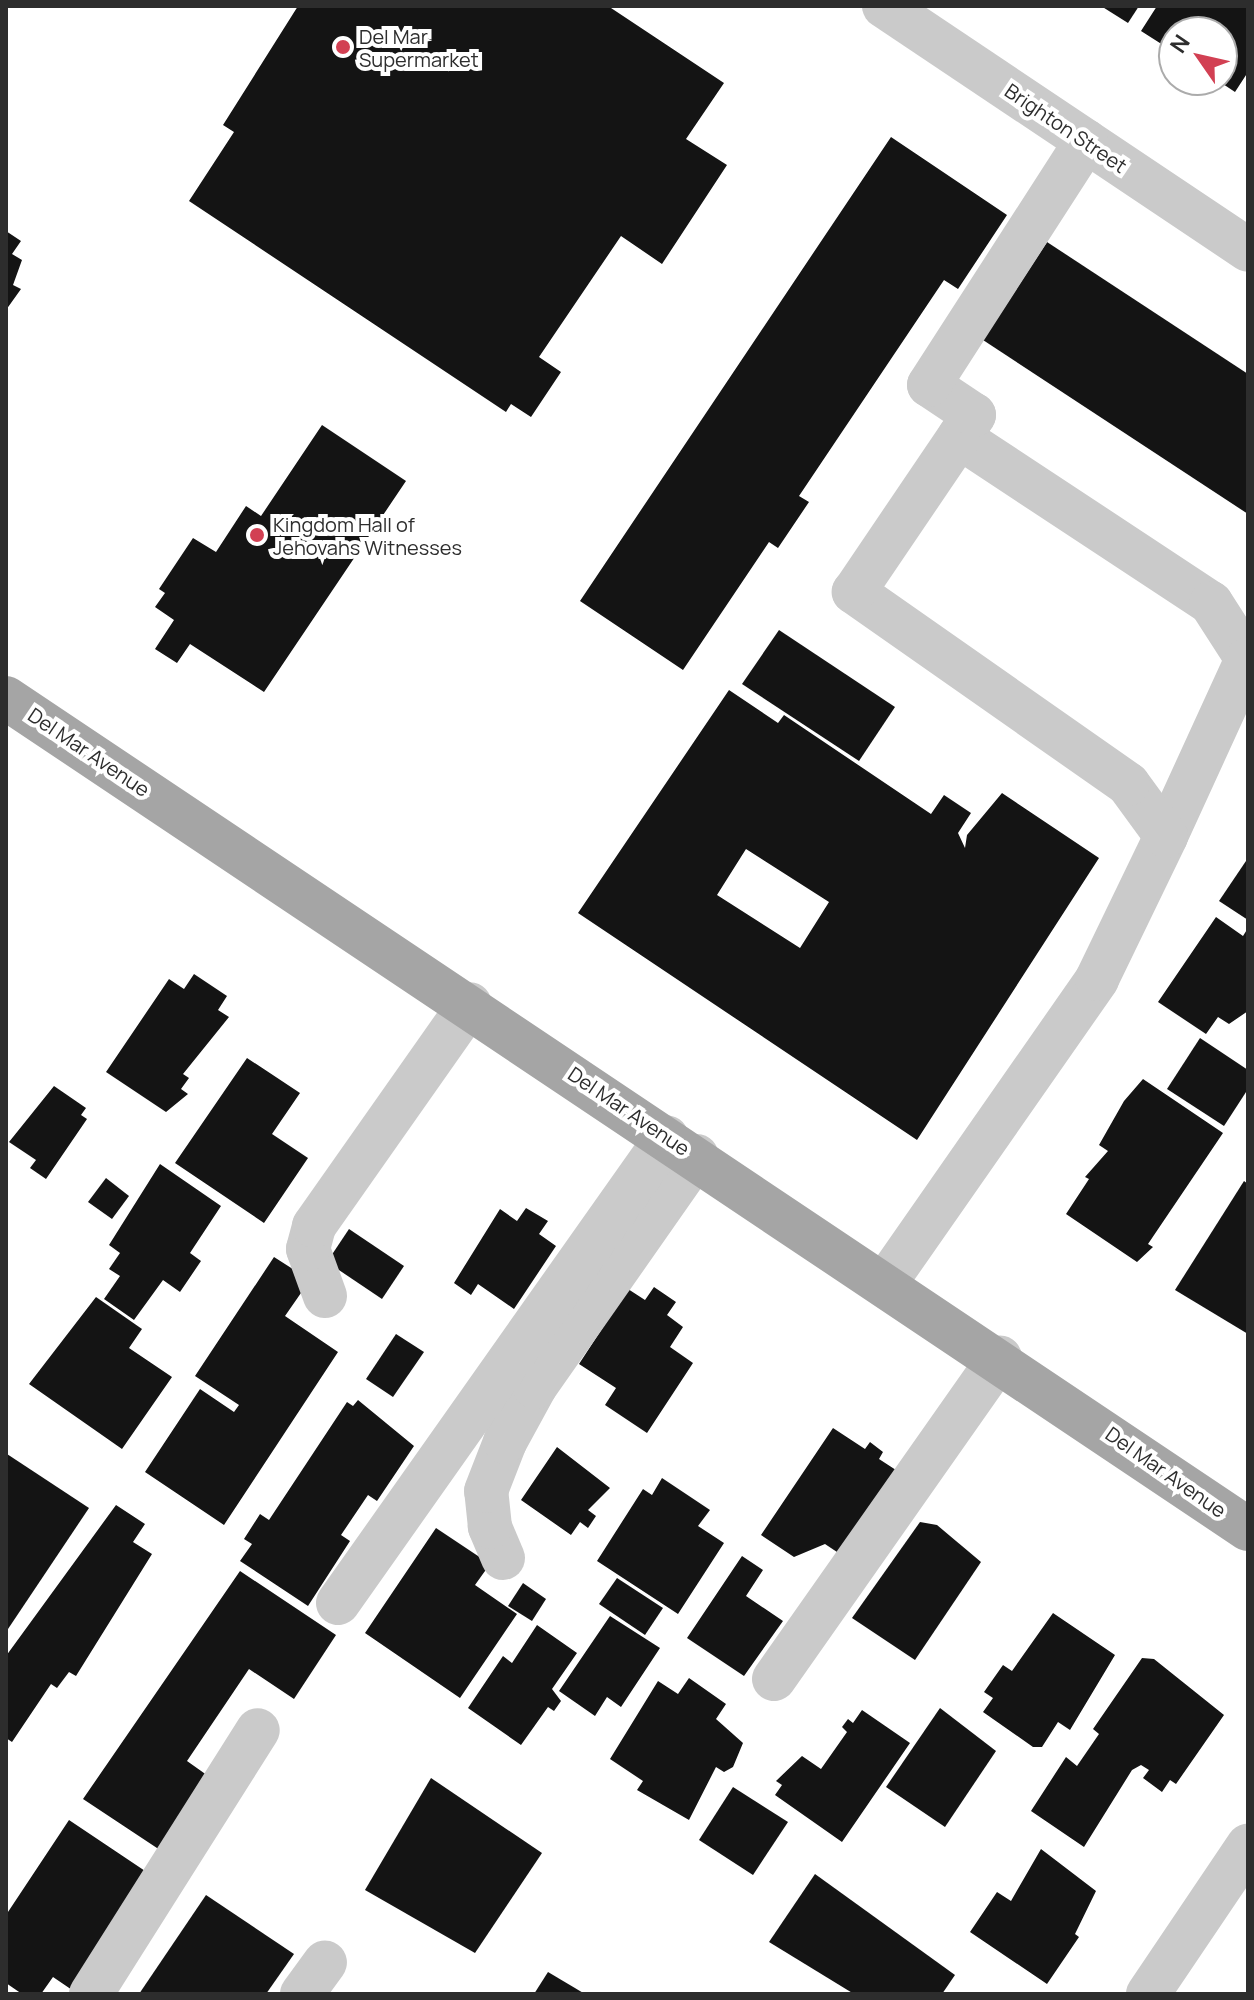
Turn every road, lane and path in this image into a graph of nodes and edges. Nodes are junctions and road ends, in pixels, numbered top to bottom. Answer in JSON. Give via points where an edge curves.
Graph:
{"nodes":[{"id":1,"x":884,"y":6,"type":"edge"},
{"id":2,"x":1086,"y":141,"type":"junction"},
{"id":3,"x":1248,"y":250,"type":"edge"},
{"id":4,"x":959,"y":437,"type":"junction"},
{"id":5,"x":6,"y":698,"type":"edge"},
{"id":6,"x":1166,"y":836,"type":"junction"},
{"id":7,"x":470,"y":1004,"type":"junction"},
{"id":8,"x":682,"y":1146,"type":"junction"},
{"id":9,"x":886,"y":1282,"type":"junction"},
{"id":10,"x":325,"y":1296,"type":"dead end"},
{"id":11,"x":1000,"y":1358,"type":"junction"},
{"id":12,"x":1248,"y":1529,"type":"edge"},
{"id":13,"x":503,"y":1558,"type":"dead end"},
{"id":14,"x":338,"y":1603,"type":"dead end"},
{"id":15,"x":774,"y":1679,"type":"dead end"},
{"id":16,"x":258,"y":1730,"type":"dead end"},
{"id":17,"x":1248,"y":1846,"type":"edge"},
{"id":18,"x":91,"y":1994,"type":"edge"},
{"id":19,"x":1148,"y":1994,"type":"edge"}],
"edges":[{"from":1,"to":2,"type":"street","name":"Brighton Street"},
{"from":2,"to":3,"type":"street","name":"Brighton Street"},
{"from":2,"to":4,"type":"street","via":[[929,385],[974,415]]},
{"from":4,"to":6,"type":"street","via":[[1211,603],[1247,659]]},
{"from":4,"to":6,"type":"street","via":[[854,592],[1128,784]]},
{"from":5,"to":7,"type":"main road","name":"Del Mar Avenue"},
{"from":6,"to":9,"type":"street","via":[[1097,979]]},
{"from":7,"to":8,"type":"main road","name":"Del Mar Avenue"},
{"from":7,"to":10,"type":"street","via":[[314,1226],[308,1249]]},
{"from":8,"to":9,"type":"main road","name":"Del Mar Avenue"},
{"from":8,"to":13,"type":"street","via":[[505,1442],[486,1491]]},
{"from":8,"to":14,"type":"street"},
{"from":9,"to":11,"type":"main road","name":"Del Mar Avenue"},
{"from":11,"to":12,"type":"main road","name":"Del Mar Avenue"},
{"from":11,"to":15,"type":"street"},
{"from":16,"to":18,"type":"street"},
{"from":17,"to":19,"type":"street"}]}
